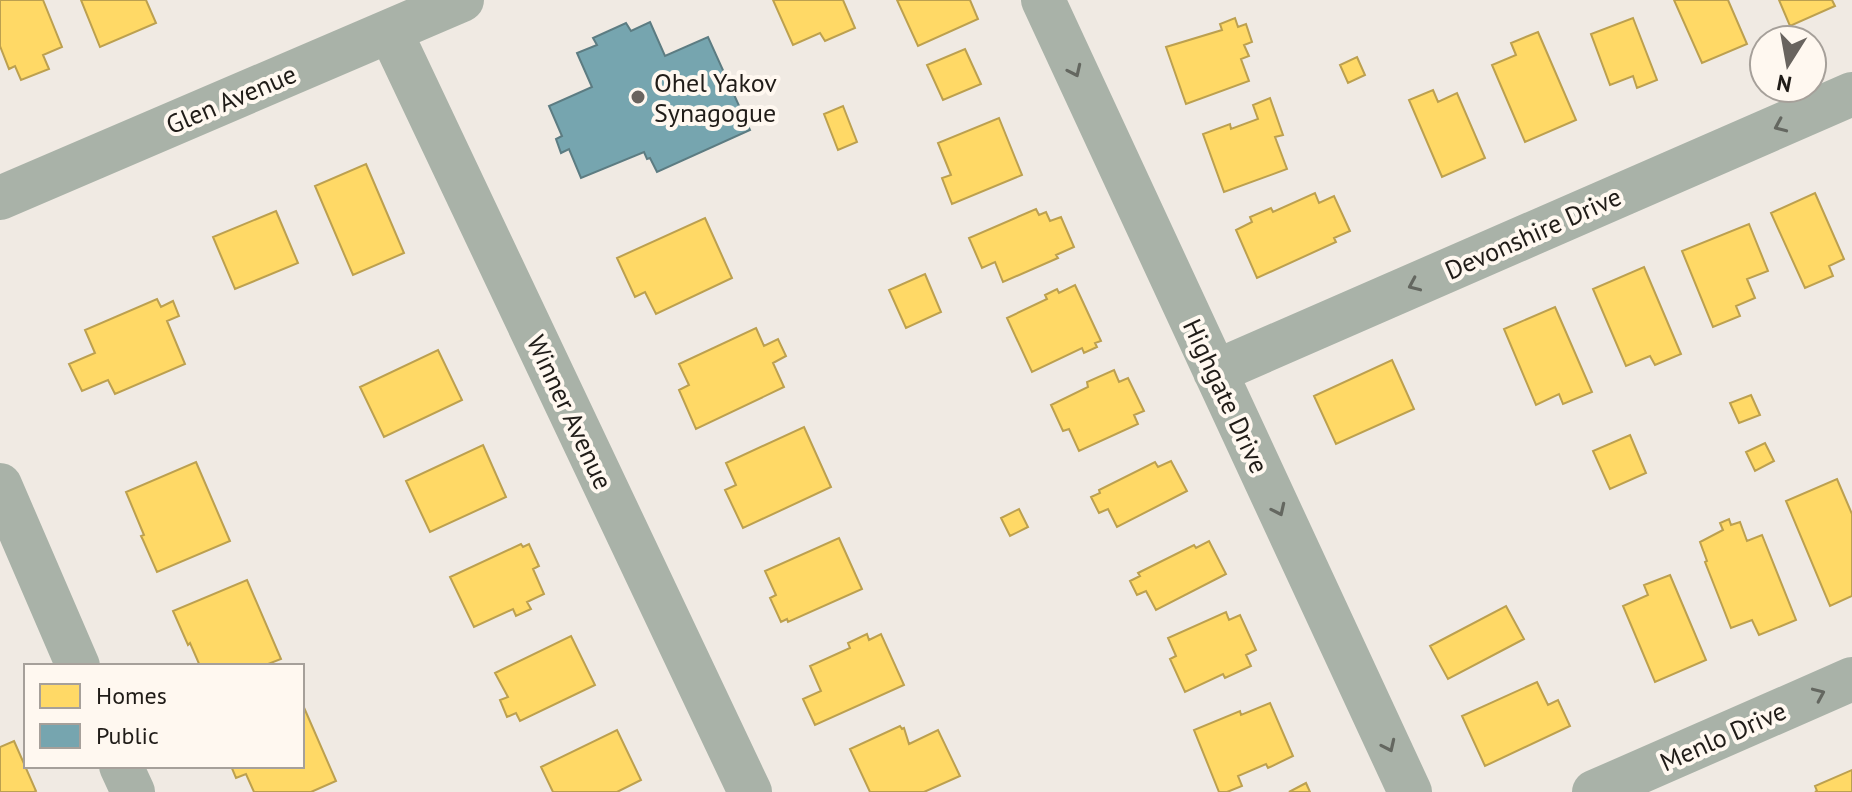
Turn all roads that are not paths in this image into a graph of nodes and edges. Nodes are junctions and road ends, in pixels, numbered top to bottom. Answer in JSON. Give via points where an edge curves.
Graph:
{"nodes":[{"id":1,"x":1043,"y":0,"type":"edge"},
{"id":2,"x":440,"y":4,"type":"edge"},
{"id":3,"x":390,"y":31,"type":"junction"},
{"id":4,"x":1852,"y":94,"type":"edge"},
{"id":5,"x":0,"y":198,"type":"edge"},
{"id":6,"x":1215,"y":372,"type":"junction"},
{"id":7,"x":0,"y":485,"type":"edge"},
{"id":8,"x":77,"y":664,"type":"edge"},
{"id":9,"x":1852,"y":679,"type":"edge"},
{"id":10,"x":122,"y":768,"type":"edge"},
{"id":11,"x":133,"y":792,"type":"edge"},
{"id":12,"x":750,"y":792,"type":"edge"},
{"id":13,"x":1410,"y":792,"type":"edge"},
{"id":14,"x":1594,"y":792,"type":"edge"}],
"edges":[{"from":1,"to":6,"type":"street","name":"Highgate Drive","one_way":true},
{"from":2,"to":3,"type":"street","name":"Glen Avenue"},
{"from":3,"to":5,"type":"street","name":"Glen Avenue"},
{"from":3,"to":12,"type":"street","name":"Winner Avenue"},
{"from":4,"to":6,"type":"street","name":"Devonshire Drive","one_way":true},
{"from":6,"to":13,"type":"street","name":"Highgate Drive","one_way":true},
{"from":7,"to":8,"type":"street"},
{"from":14,"to":9,"type":"street","name":"Menlo Drive","one_way":true},
{"from":10,"to":11,"type":"street"}]}
